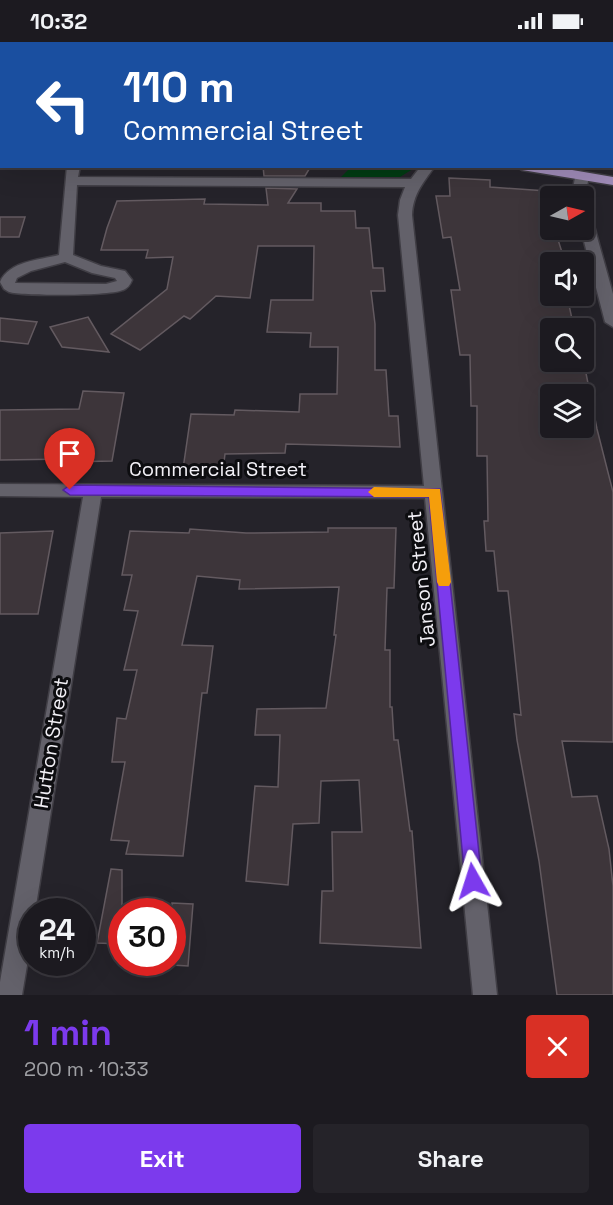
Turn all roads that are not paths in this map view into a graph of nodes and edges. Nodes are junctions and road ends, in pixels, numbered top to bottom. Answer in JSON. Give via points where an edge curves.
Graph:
{"nodes":[{"id":1,"x":427,"y":168,"type":"edge"},
{"id":2,"x":543,"y":168,"type":"edge"},
{"id":3,"x":584,"y":172,"type":"edge"},
{"id":4,"x":73,"y":174,"type":"edge"},
{"id":5,"x":613,"y":181,"type":"edge"},
{"id":6,"x":412,"y":183,"type":"junction"},
{"id":7,"x":591,"y":240,"type":"edge"},
{"id":8,"x":66,"y":257,"type":"junction"},
{"id":9,"x":613,"y":322,"type":"edge"},
{"id":10,"x":0,"y":490,"type":"edge"},
{"id":11,"x":93,"y":490,"type":"junction"},
{"id":12,"x":435,"y":492,"type":"junction"},
{"id":13,"x":10,"y":995,"type":"edge"},
{"id":14,"x":484,"y":995,"type":"edge"}],
"edges":[{"from":1,"to":6,"type":"street"},
{"from":2,"to":3,"type":"main road"},
{"from":3,"to":5,"type":"main road"},
{"from":4,"to":6,"type":"street"},
{"from":4,"to":8,"type":"street"},
{"from":6,"to":12,"type":"street","name":"Janson Street","via":[[405,215]]},
{"from":7,"to":9,"type":"street"},
{"from":8,"to":8,"type":"street","via":[[97,270],[120,274],[124,284],[106,289],[9,286],[10,276],[20,270]]},
{"from":10,"to":11,"type":"street","name":"Commercial Street"},
{"from":11,"to":12,"type":"street","name":"Commercial Street"},
{"from":11,"to":13,"type":"street","name":"Hutton Street"},
{"from":12,"to":14,"type":"street","name":"Janson Street"}]}
